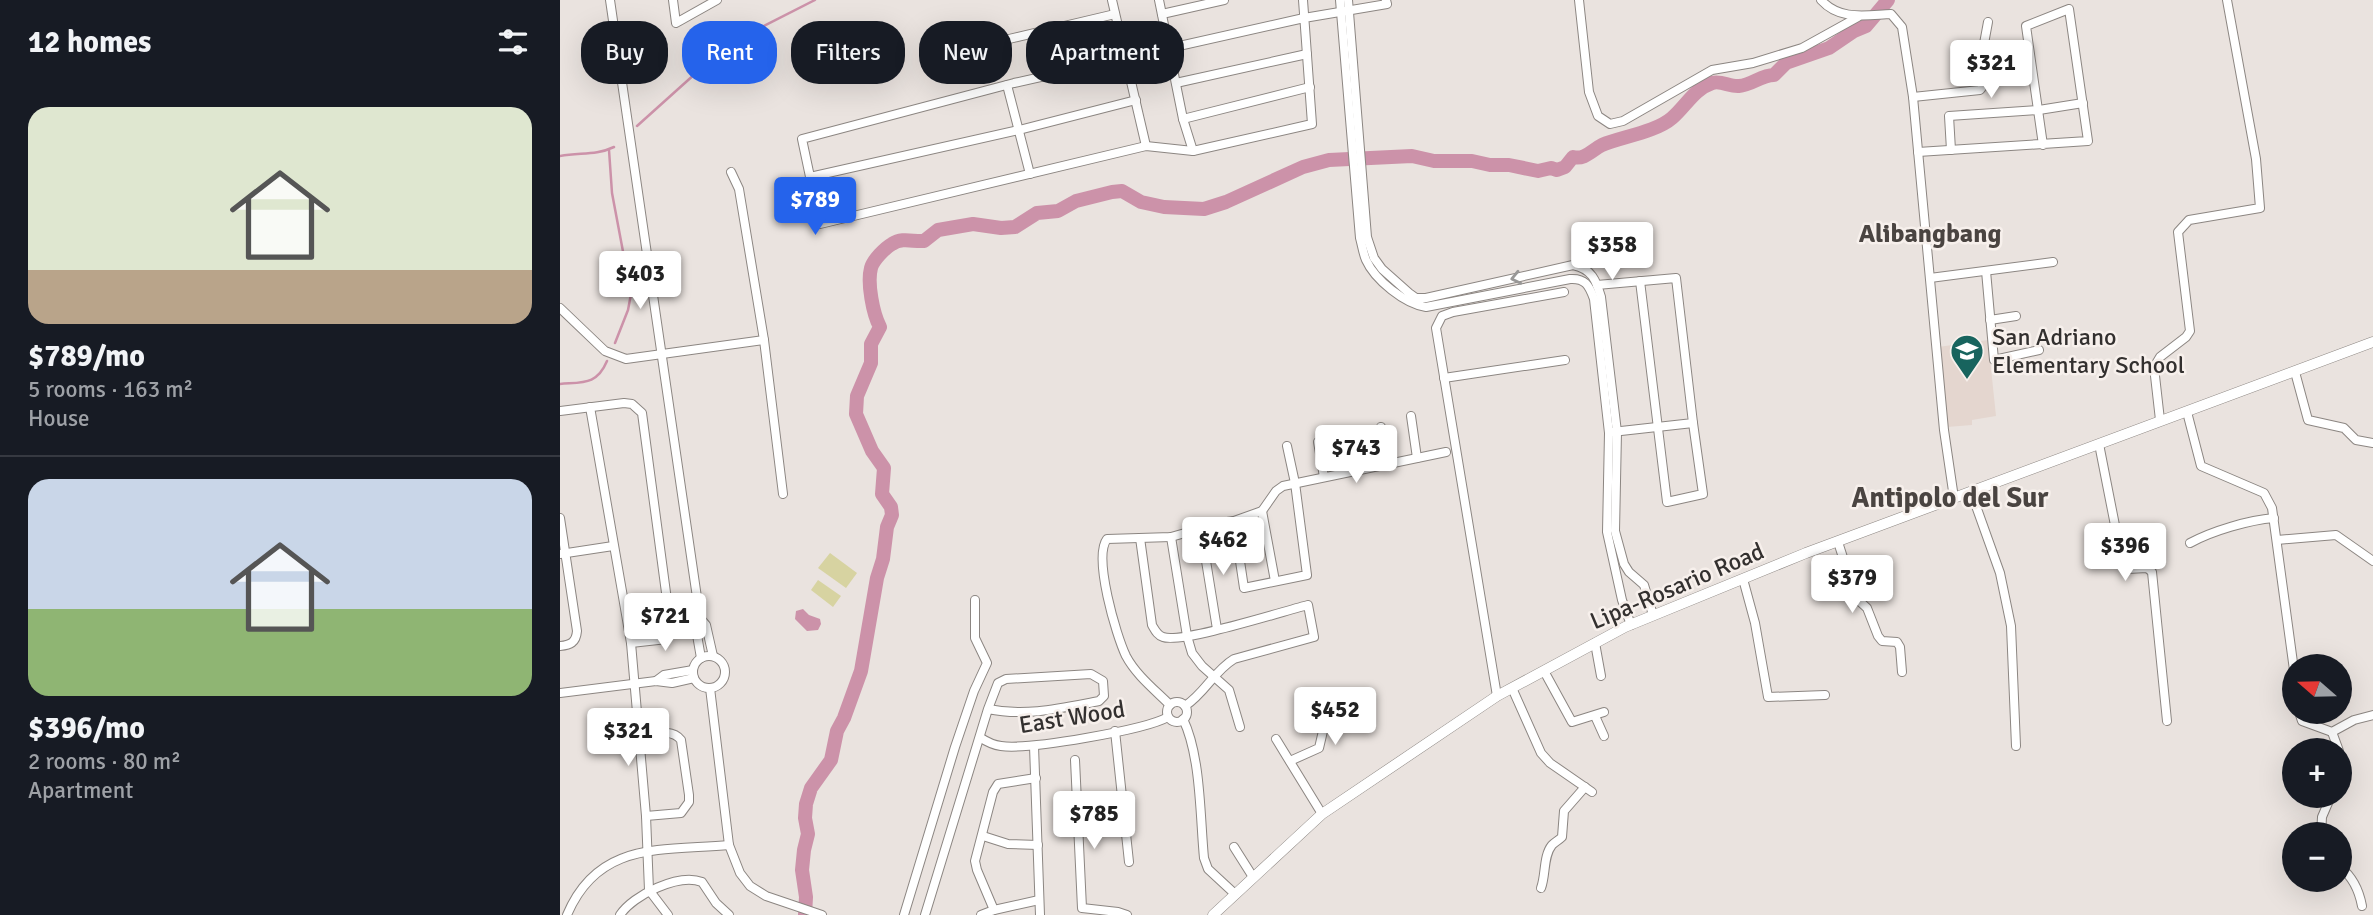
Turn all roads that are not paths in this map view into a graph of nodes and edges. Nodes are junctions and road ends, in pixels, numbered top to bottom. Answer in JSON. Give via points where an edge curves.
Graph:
{"nodes":[{"id":1,"x":610,"y":0,"type":"edge"},
{"id":2,"x":673,"y":0,"type":"edge"},
{"id":3,"x":717,"y":0,"type":"edge"},
{"id":4,"x":1112,"y":0,"type":"edge"},
{"id":5,"x":1159,"y":0,"type":"edge"},
{"id":6,"x":1224,"y":0,"type":"edge"},
{"id":7,"x":1303,"y":0,"type":"edge"},
{"id":8,"x":1340,"y":0,"type":"edge"},
{"id":9,"x":1386,"y":0,"type":"edge"},
{"id":10,"x":1578,"y":0,"type":"edge"},
{"id":11,"x":1821,"y":0,"type":"edge"},
{"id":12,"x":2227,"y":0,"type":"edge"},
{"id":13,"x":1346,"y":7,"type":"edge"},
{"id":14,"x":1115,"y":14,"type":"junction"},
{"id":15,"x":1162,"y":14,"type":"junction"},
{"id":16,"x":1863,"y":17,"type":"junction"},
{"id":17,"x":1304,"y":18,"type":"junction"},
{"id":18,"x":1117,"y":21,"type":"edge"},
{"id":19,"x":1163,"y":21,"type":"edge"},
{"id":20,"x":1987,"y":22,"type":"dead end"},
{"id":21,"x":1012,"y":38,"type":"edge"},
{"id":22,"x":1184,"y":45,"type":"edge"},
{"id":23,"x":1307,"y":54,"type":"junction"},
{"id":24,"x":1026,"y":81,"type":"edge"},
{"id":25,"x":1184,"y":81,"type":"edge"},
{"id":26,"x":1132,"y":84,"type":"edge"},
{"id":27,"x":1176,"y":84,"type":"edge"},
{"id":28,"x":1007,"y":85,"type":"junction"},
{"id":29,"x":1310,"y":87,"type":"junction"},
{"id":30,"x":1913,"y":97,"type":"junction"},
{"id":31,"x":1136,"y":100,"type":"junction"},
{"id":32,"x":2083,"y":103,"type":"junction"},
{"id":33,"x":2039,"y":110,"type":"junction"},
{"id":34,"x":1183,"y":119,"type":"junction"},
{"id":35,"x":1019,"y":130,"type":"junction"},
{"id":36,"x":2043,"y":145,"type":"junction"},
{"id":37,"x":1146,"y":146,"type":"junction"},
{"id":38,"x":1951,"y":150,"type":"junction"},
{"id":39,"x":1193,"y":151,"type":"junction"},
{"id":40,"x":1918,"y":152,"type":"junction"},
{"id":41,"x":1357,"y":168,"type":"junction"},
{"id":42,"x":731,"y":172,"type":"dead end"},
{"id":43,"x":1030,"y":174,"type":"junction"},
{"id":44,"x":810,"y":177,"type":"junction"},
{"id":45,"x":2053,"y":262,"type":"dead end"},
{"id":46,"x":1986,"y":271,"type":"junction"},
{"id":47,"x":1930,"y":278,"type":"junction"},
{"id":48,"x":1640,"y":281,"type":"junction"},
{"id":49,"x":1597,"y":285,"type":"junction"},
{"id":50,"x":1564,"y":292,"type":"dead end"},
{"id":51,"x":560,"y":308,"type":"edge"},
{"id":52,"x":2016,"y":316,"type":"dead end"},
{"id":53,"x":1990,"y":320,"type":"junction"},
{"id":54,"x":764,"y":340,"type":"junction"},
{"id":55,"x":2373,"y":342,"type":"edge"},
{"id":56,"x":2039,"y":350,"type":"dead end"},
{"id":57,"x":661,"y":355,"type":"junction"},
{"id":58,"x":1565,"y":360,"type":"dead end"},
{"id":59,"x":2295,"y":372,"type":"junction"},
{"id":60,"x":1444,"y":378,"type":"junction"},
{"id":61,"x":590,"y":407,"type":"junction"},
{"id":62,"x":560,"y":411,"type":"edge"},
{"id":63,"x":2187,"y":412,"type":"junction"},
{"id":64,"x":1411,"y":416,"type":"dead end"},
{"id":65,"x":2160,"y":421,"type":"junction"},
{"id":66,"x":1693,"y":423,"type":"junction"},
{"id":67,"x":1381,"y":427,"type":"dead end"},
{"id":68,"x":1658,"y":427,"type":"junction"},
{"id":69,"x":1613,"y":432,"type":"junction"},
{"id":70,"x":1348,"y":434,"type":"dead end"},
{"id":71,"x":1318,"y":442,"type":"dead end"},
{"id":72,"x":2373,"y":443,"type":"edge"},
{"id":73,"x":2099,"y":444,"type":"junction"},
{"id":74,"x":1287,"y":446,"type":"dead end"},
{"id":75,"x":1446,"y":452,"type":"dead end"},
{"id":76,"x":1417,"y":458,"type":"junction"},
{"id":77,"x":1389,"y":464,"type":"junction"},
{"id":78,"x":1356,"y":471,"type":"junction"},
{"id":79,"x":1324,"y":477,"type":"junction"},
{"id":80,"x":1295,"y":484,"type":"junction"},
{"id":81,"x":1971,"y":492,"type":"junction"},
{"id":82,"x":783,"y":494,"type":"dead end"},
{"id":83,"x":1954,"y":498,"type":"junction"},
{"id":84,"x":1262,"y":510,"type":"junction"},
{"id":85,"x":560,"y":518,"type":"edge"},
{"id":86,"x":2274,"y":518,"type":"junction"},
{"id":87,"x":1234,"y":521,"type":"junction"},
{"id":88,"x":1201,"y":530,"type":"junction"},
{"id":89,"x":1171,"y":537,"type":"junction"},
{"id":90,"x":1140,"y":538,"type":"junction"},
{"id":91,"x":2277,"y":540,"type":"junction"},
{"id":92,"x":1838,"y":542,"type":"junction"},
{"id":93,"x":2190,"y":543,"type":"dead end"},
{"id":94,"x":613,"y":546,"type":"junction"},
{"id":95,"x":563,"y":553,"type":"edge"},
{"id":96,"x":2373,"y":561,"type":"edge"},
{"id":97,"x":1629,"y":572,"type":"junction"},
{"id":98,"x":1618,"y":577,"type":"junction"},
{"id":99,"x":1743,"y":579,"type":"junction"},
{"id":100,"x":1275,"y":581,"type":"junction"},
{"id":101,"x":572,"y":599,"type":"junction"},
{"id":102,"x":975,"y":600,"type":"dead end"},
{"id":103,"x":560,"y":601,"type":"edge"},
{"id":104,"x":1653,"y":615,"type":"junction"},
{"id":105,"x":699,"y":618,"type":"junction"},
{"id":106,"x":1630,"y":625,"type":"junction"},
{"id":107,"x":1217,"y":629,"type":"junction"},
{"id":108,"x":1187,"y":636,"type":"junction"},
{"id":109,"x":631,"y":643,"type":"junction"},
{"id":110,"x":1595,"y":643,"type":"junction"},
{"id":111,"x":560,"y":646,"type":"edge"},
{"id":112,"x":2293,"y":654,"type":"edge"},
{"id":113,"x":713,"y":656,"type":"junction"},
{"id":114,"x":701,"y":657,"type":"junction"},
{"id":115,"x":1544,"y":671,"type":"junction"},
{"id":116,"x":1902,"y":671,"type":"dead end"},
{"id":117,"x":694,"y":674,"type":"junction"},
{"id":118,"x":1601,"y":676,"type":"dead end"},
{"id":119,"x":1214,"y":677,"type":"junction"},
{"id":120,"x":635,"y":683,"type":"junction"},
{"id":121,"x":710,"y":688,"type":"junction"},
{"id":122,"x":1512,"y":688,"type":"junction"},
{"id":123,"x":560,"y":693,"type":"edge"},
{"id":124,"x":1497,"y":695,"type":"junction"},
{"id":125,"x":1825,"y":695,"type":"dead end"},
{"id":126,"x":1322,"y":699,"type":"dead end"},
{"id":127,"x":1170,"y":705,"type":"junction"},
{"id":128,"x":1185,"y":706,"type":"junction"},
{"id":129,"x":988,"y":709,"type":"junction"},
{"id":130,"x":2373,"y":715,"type":"edge"},
{"id":131,"x":1168,"y":717,"type":"junction"},
{"id":132,"x":1183,"y":719,"type":"junction"},
{"id":133,"x":2167,"y":720,"type":"dead end"},
{"id":134,"x":2310,"y":724,"type":"edge"},
{"id":135,"x":1240,"y":727,"type":"dead end"},
{"id":136,"x":1115,"y":731,"type":"junction"},
{"id":137,"x":2332,"y":732,"type":"junction"},
{"id":138,"x":639,"y":735,"type":"junction"},
{"id":139,"x":1604,"y":736,"type":"dead end"},
{"id":140,"x":981,"y":738,"type":"junction"},
{"id":141,"x":2334,"y":738,"type":"edge"},
{"id":142,"x":1276,"y":739,"type":"dead end"},
{"id":143,"x":1034,"y":746,"type":"junction"},
{"id":144,"x":2016,"y":746,"type":"dead end"},
{"id":145,"x":1075,"y":761,"type":"dead end"},
{"id":146,"x":1290,"y":761,"type":"junction"},
{"id":147,"x":1036,"y":778,"type":"junction"},
{"id":148,"x":1322,"y":814,"type":"junction"},
{"id":149,"x":646,"y":817,"type":"junction"},
{"id":150,"x":983,"y":836,"type":"junction"},
{"id":151,"x":729,"y":845,"type":"junction"},
{"id":152,"x":1038,"y":845,"type":"junction"},
{"id":153,"x":1234,"y":847,"type":"dead end"},
{"id":154,"x":646,"y":852,"type":"junction"},
{"id":155,"x":1129,"y":862,"type":"dead end"},
{"id":156,"x":1253,"y":877,"type":"junction"},
{"id":157,"x":2352,"y":880,"type":"edge"},
{"id":158,"x":1541,"y":888,"type":"dead end"},
{"id":159,"x":649,"y":890,"type":"junction"},
{"id":160,"x":1235,"y":894,"type":"junction"},
{"id":161,"x":1039,"y":900,"type":"junction"},
{"id":162,"x":2362,"y":906,"type":"dead end"},
{"id":163,"x":994,"y":909,"type":"junction"},
{"id":164,"x":567,"y":915,"type":"edge"},
{"id":165,"x":620,"y":915,"type":"edge"},
{"id":166,"x":668,"y":915,"type":"edge"},
{"id":167,"x":729,"y":915,"type":"edge"},
{"id":168,"x":822,"y":915,"type":"edge"},
{"id":169,"x":904,"y":915,"type":"edge"},
{"id":170,"x":925,"y":915,"type":"edge"},
{"id":171,"x":981,"y":915,"type":"edge"},
{"id":172,"x":1040,"y":915,"type":"edge"},
{"id":173,"x":1127,"y":915,"type":"edge"},
{"id":174,"x":1213,"y":915,"type":"edge"}],
"edges":[{"from":1,"to":57,"type":"street"},
{"from":2,"to":3,"type":"street","via":[[676,23]]},
{"from":4,"to":14,"type":"street"},
{"from":5,"to":15,"type":"street"},
{"from":6,"to":15,"type":"street"},
{"from":7,"to":17,"type":"street"},
{"from":8,"to":13,"type":"street"},
{"from":9,"to":13,"type":"street","via":[[1387,4]]},
{"from":10,"to":16,"type":"street","via":[[1589,92],[1598,116],[1610,124],[1712,71],[1802,48]]},
{"from":11,"to":16,"type":"street","via":[[1842,13]]},
{"from":12,"to":65,"type":"street","via":[[2256,159],[2260,208],[2189,220],[2178,232],[2190,331],[2154,367]]},
{"from":13,"to":17,"type":"street"},
{"from":13,"to":41,"type":"street"},
{"from":14,"to":18,"type":"street"},
{"from":14,"to":21,"type":"street"},
{"from":15,"to":19,"type":"street"},
{"from":16,"to":30,"type":"street","via":[[1891,14],[1902,27]]},
{"from":17,"to":22,"type":"street"},
{"from":17,"to":23,"type":"street"},
{"from":20,"to":30,"type":"street","via":[[1984,87]]},
{"from":23,"to":25,"type":"street"},
{"from":23,"to":29,"type":"street"},
{"from":24,"to":28,"type":"street"},
{"from":26,"to":31,"type":"street"},
{"from":27,"to":34,"type":"street"},
{"from":28,"to":35,"type":"street"},
{"from":28,"to":44,"type":"street","via":[[802,139]]},
{"from":29,"to":34,"type":"street"},
{"from":29,"to":39,"type":"street","via":[[1312,124]]},
{"from":30,"to":40,"type":"street"},
{"from":31,"to":35,"type":"street"},
{"from":31,"to":37,"type":"street"},
{"from":32,"to":33,"type":"street"},
{"from":32,"to":33,"type":"street","via":[[2069,9],[2026,26]]},
{"from":32,"to":36,"type":"street","via":[[2088,141]]},
{"from":33,"to":36,"type":"street"},
{"from":33,"to":38,"type":"street","via":[[1949,116]]},
{"from":34,"to":39,"type":"street"},
{"from":35,"to":43,"type":"street"},
{"from":35,"to":44,"type":"street"},
{"from":36,"to":38,"type":"street"},
{"from":37,"to":39,"type":"street"},
{"from":37,"to":43,"type":"street"},
{"from":38,"to":40,"type":"street"},
{"from":40,"to":47,"type":"street"},
{"from":49,"to":41,"type":"street","one_way":true,"via":[[1590,271],[1573,265],[1416,298],[1374,258]]},
{"from":41,"to":69,"type":"street","via":[[1360,238],[1367,262],[1413,305],[1426,307],[1570,279],[1589,286]]},
{"from":42,"to":54,"type":"street","via":[[739,188]]},
{"from":43,"to":44,"type":"street","via":[[820,224]]},
{"from":45,"to":46,"type":"street"},
{"from":46,"to":47,"type":"street"},
{"from":46,"to":53,"type":"street"},
{"from":47,"to":83,"type":"street"},
{"from":48,"to":49,"type":"street"},
{"from":48,"to":66,"type":"street","via":[[1676,278]]},
{"from":48,"to":68,"type":"street"},
{"from":49,"to":69,"type":"street"},
{"from":50,"to":60,"type":"street","via":[[1442,316],[1436,328]]},
{"from":51,"to":57,"type":"street","via":[[615,357]]},
{"from":52,"to":53,"type":"street"},
{"from":53,"to":56,"type":"street","via":[[1994,360]]},
{"from":54,"to":57,"type":"street"},
{"from":54,"to":82,"type":"street"},
{"from":55,"to":59,"type":"main road","name":"Lipa-Rosario Road"},
{"from":57,"to":105,"type":"street"},
{"from":58,"to":60,"type":"street"},
{"from":59,"to":63,"type":"main road","name":"Lipa-Rosario Road"},
{"from":59,"to":72,"type":"street","via":[[2308,420],[2344,428],[2356,440]]},
{"from":60,"to":124,"type":"street"},
{"from":61,"to":62,"type":"street"},
{"from":61,"to":94,"type":"street"},
{"from":61,"to":109,"type":"street","via":[[624,403],[642,413],[671,630],[667,639]]},
{"from":63,"to":65,"type":"main road","name":"Lipa-Rosario Road"},
{"from":63,"to":86,"type":"street","via":[[2201,466],[2264,493]]},
{"from":64,"to":76,"type":"street"},
{"from":65,"to":73,"type":"main road","name":"Lipa-Rosario Road"},
{"from":66,"to":68,"type":"street"},
{"from":66,"to":68,"type":"street","via":[[1703,494],[1667,502]]},
{"from":67,"to":77,"type":"street"},
{"from":68,"to":69,"type":"street"},
{"from":69,"to":97,"type":"street","via":[[1615,531]]},
{"from":69,"to":98,"type":"street","via":[[1607,521]]},
{"from":70,"to":78,"type":"street"},
{"from":71,"to":79,"type":"street"},
{"from":73,"to":81,"type":"main road","name":"Lipa-Rosario Road"},
{"from":73,"to":133,"type":"street","via":[[2123,566],[2152,572]]},
{"from":74,"to":80,"type":"street"},
{"from":75,"to":76,"type":"street"},
{"from":76,"to":77,"type":"street"},
{"from":77,"to":78,"type":"street"},
{"from":78,"to":79,"type":"street"},
{"from":79,"to":80,"type":"street"},
{"from":80,"to":84,"type":"street","via":[[1276,491]]},
{"from":80,"to":100,"type":"street","via":[[1307,575]]},
{"from":81,"to":83,"type":"main road","name":"Lipa-Rosario Road"},
{"from":81,"to":144,"type":"street","via":[[2000,573],[2011,626]]},
{"from":83,"to":92,"type":"main road","name":"Lipa-Rosario Road"},
{"from":84,"to":87,"type":"street"},
{"from":84,"to":100,"type":"street"},
{"from":85,"to":95,"type":"street"},
{"from":86,"to":91,"type":"street"},
{"from":86,"to":93,"type":"street","via":[[2257,519]]},
{"from":87,"to":88,"type":"street"},
{"from":87,"to":100,"type":"street","via":[[1244,588]]},
{"from":88,"to":89,"type":"street"},
{"from":88,"to":107,"type":"street"},
{"from":89,"to":90,"type":"street"},
{"from":89,"to":108,"type":"street"},
{"from":90,"to":108,"type":"street","via":[[1152,625],[1164,637]]},
{"from":90,"to":127,"type":"street","via":[[1107,539],[1102,555],[1117,634],[1127,657]]},
{"from":91,"to":96,"type":"street","via":[[2336,535]]},
{"from":91,"to":112,"type":"street"},
{"from":92,"to":99,"type":"main road","name":"Lipa-Rosario Road"},
{"from":92,"to":116,"type":"street","via":[[1856,598],[1871,615],[1882,641],[1897,642]]},
{"from":94,"to":95,"type":"street"},
{"from":94,"to":109,"type":"street"},
{"from":95,"to":101,"type":"street"},
{"from":97,"to":98,"type":"street"},
{"from":97,"to":104,"type":"street","via":[[1644,585]]},
{"from":98,"to":106,"type":"street"},
{"from":99,"to":104,"type":"main road","name":"Lipa-Rosario Road"},
{"from":99,"to":125,"type":"street","via":[[1768,697]]},
{"from":101,"to":103,"type":"street"},
{"from":101,"to":111,"type":"street","via":[[577,636]]},
{"from":102,"to":169,"type":"street","via":[[975,638],[987,663],[974,691]]},
{"from":104,"to":106,"type":"main road","name":"Lipa-Rosario Road"},
{"from":105,"to":113,"type":"street","via":[[706,625]]},
{"from":105,"to":114,"type":"street"},
{"from":106,"to":110,"type":"main road","name":"Lipa-Rosario Road"},
{"from":107,"to":108,"type":"street"},
{"from":107,"to":119,"type":"street","via":[[1308,605],[1314,637],[1234,659]]},
{"from":108,"to":119,"type":"street","via":[[1192,653]]},
{"from":109,"to":120,"type":"street"},
{"from":110,"to":115,"type":"main road","name":"Lipa-Rosario Road"},
{"from":110,"to":118,"type":"street"},
{"from":113,"to":114,"type":"street"},
{"from":113,"to":121,"type":"street","via":[[725,671],[719,684]]},
{"from":114,"to":117,"type":"street"},
{"from":115,"to":122,"type":"main road","name":"Lipa-Rosario Road"},
{"from":115,"to":139,"type":"street","via":[[1569,720],[1576,723],[1600,714]]},
{"from":117,"to":120,"type":"street","via":[[663,674],[656,681]]},
{"from":117,"to":121,"type":"street","via":[[701,685]]},
{"from":119,"to":128,"type":"street","via":[[1202,694]]},
{"from":119,"to":135,"type":"street","via":[[1229,690]]},
{"from":120,"to":123,"type":"street"},
{"from":120,"to":138,"type":"street"},
{"from":121,"to":151,"type":"street"},
{"from":122,"to":124,"type":"main road","name":"Lipa-Rosario Road"},
{"from":122,"to":158,"type":"street","via":[[1541,753],[1588,789],[1564,811],[1562,837],[1547,856]]},
{"from":124,"to":148,"type":"main road","name":"Lipa-Rosario Road"},
{"from":126,"to":146,"type":"street","via":[[1319,748]]},
{"from":127,"to":128,"type":"street","via":[[1178,702]]},
{"from":127,"to":131,"type":"street"},
{"from":128,"to":132,"type":"street"},
{"from":129,"to":129,"type":"street","via":[[1047,711],[1101,700],[1105,691],[1103,681],[1091,674],[1006,679],[998,683]]},
{"from":129,"to":140,"type":"street"},
{"from":130,"to":137,"type":"street"},
{"from":131,"to":132,"type":"street","via":[[1175,722]]},
{"from":131,"to":136,"type":"street","name":"East Wood"},
{"from":132,"to":160,"type":"street","via":[[1194,752],[1204,858],[1208,869]]},
{"from":134,"to":137,"type":"street"},
{"from":136,"to":143,"type":"street","name":"East Wood"},
{"from":136,"to":155,"type":"street"},
{"from":137,"to":141,"type":"street"},
{"from":138,"to":149,"type":"street"},
{"from":138,"to":149,"type":"street","via":[[673,732],[679,736],[689,795],[681,813]]},
{"from":140,"to":143,"type":"street","name":"East Wood","via":[[1001,746]]},
{"from":140,"to":170,"type":"street"},
{"from":142,"to":146,"type":"street"},
{"from":143,"to":147,"type":"street"},
{"from":145,"to":173,"type":"street","via":[[1082,908]]},
{"from":146,"to":148,"type":"street"},
{"from":147,"to":150,"type":"street","via":[[996,786]]},
{"from":147,"to":152,"type":"street"},
{"from":148,"to":156,"type":"main road","name":"Lipa-Rosario Road"},
{"from":149,"to":154,"type":"street"},
{"from":150,"to":152,"type":"street","via":[[1008,844]]},
{"from":150,"to":163,"type":"street","via":[[976,870]]},
{"from":151,"to":154,"type":"street"},
{"from":151,"to":168,"type":"street","via":[[750,886]]},
{"from":152,"to":161,"type":"street"},
{"from":153,"to":156,"type":"street"},
{"from":154,"to":159,"type":"street"},
{"from":154,"to":164,"type":"street","via":[[620,858],[596,872]]},
{"from":156,"to":160,"type":"main road","name":"Lipa-Rosario Road"},
{"from":157,"to":162,"type":"street"},
{"from":159,"to":165,"type":"street"},
{"from":159,"to":166,"type":"street"},
{"from":159,"to":167,"type":"street","via":[[696,880]]},
{"from":160,"to":174,"type":"main road","name":"Lipa-Rosario Road"},
{"from":161,"to":163,"type":"street"},
{"from":161,"to":172,"type":"street"},
{"from":163,"to":171,"type":"street"}]}
